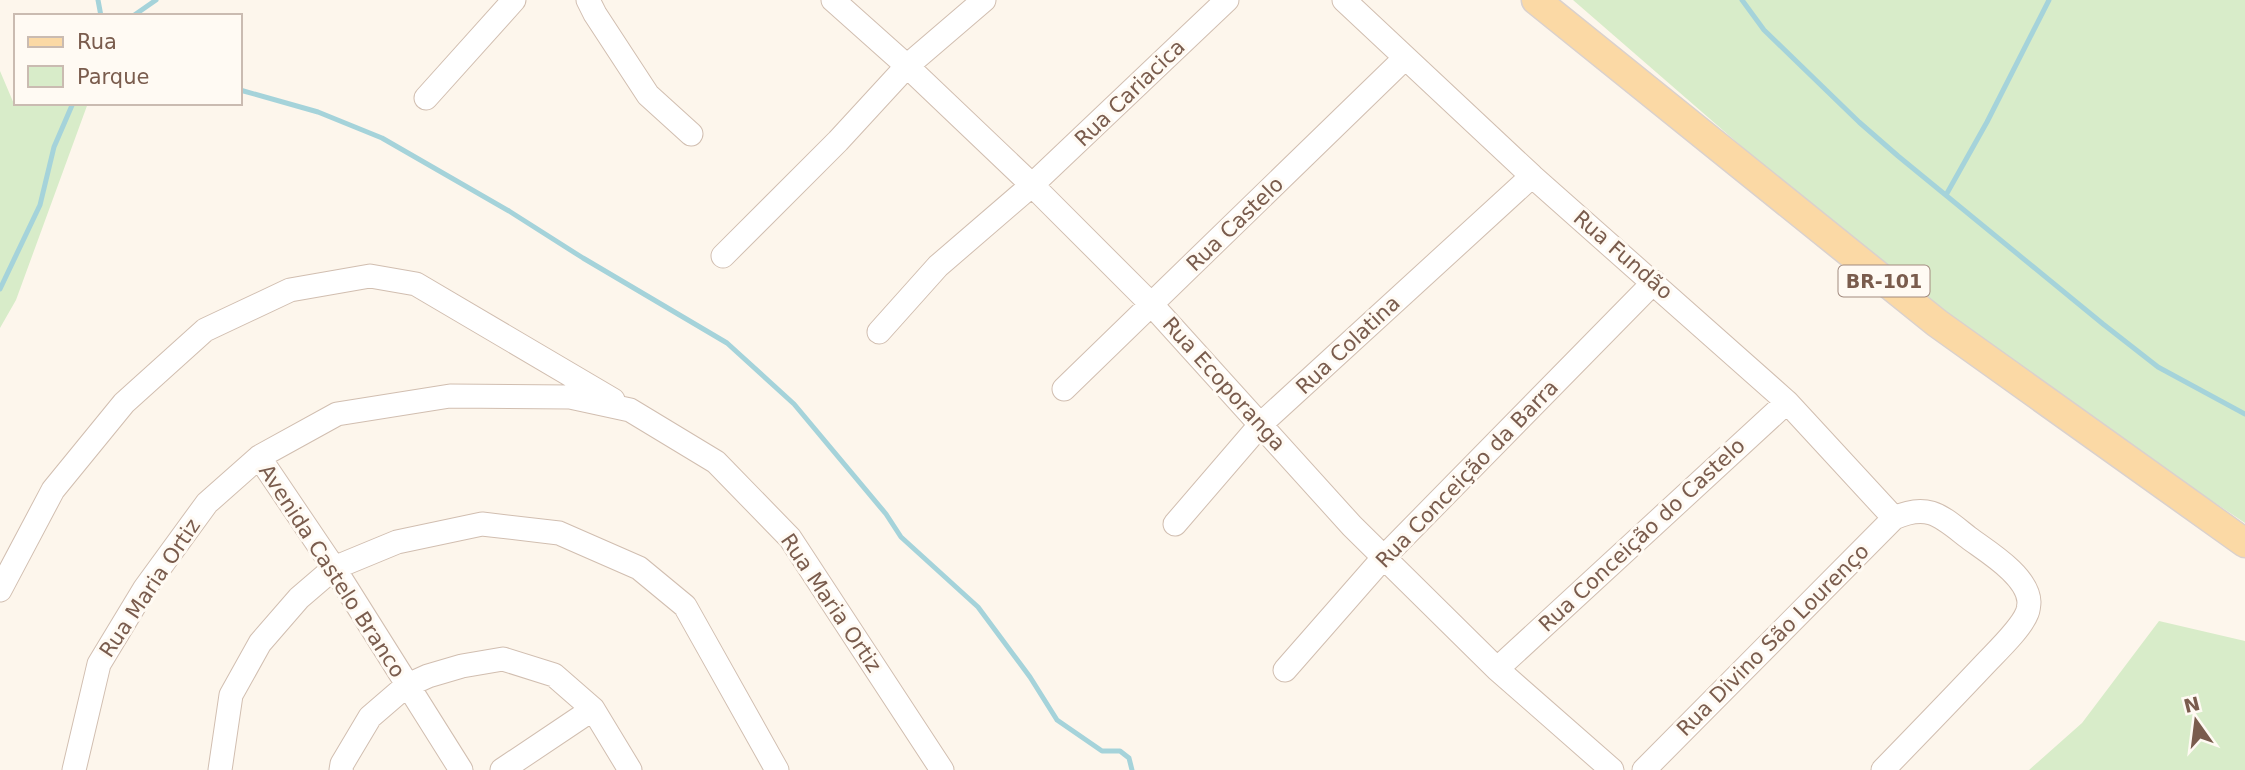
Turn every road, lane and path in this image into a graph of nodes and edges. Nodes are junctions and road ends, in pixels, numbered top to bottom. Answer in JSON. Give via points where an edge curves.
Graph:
{"nodes":[{"id":1,"x":514,"y":0,"type":"edge"},
{"id":2,"x":588,"y":0,"type":"edge"},
{"id":3,"x":833,"y":0,"type":"edge"},
{"id":4,"x":984,"y":0,"type":"edge"},
{"id":5,"x":1227,"y":0,"type":"edge"},
{"id":6,"x":1344,"y":0,"type":"edge"},
{"id":7,"x":1536,"y":0,"type":"edge"},
{"id":8,"x":1405,"y":58,"type":"junction"},
{"id":9,"x":907,"y":66,"type":"junction"},
{"id":10,"x":426,"y":98,"type":"dead end"},
{"id":11,"x":691,"y":134,"type":"dead end"},
{"id":12,"x":1532,"y":176,"type":"junction"},
{"id":13,"x":1032,"y":185,"type":"junction"},
{"id":14,"x":723,"y":256,"type":"dead end"},
{"id":15,"x":1654,"y":282,"type":"junction"},
{"id":16,"x":1152,"y":305,"type":"junction"},
{"id":17,"x":879,"y":332,"type":"dead end"},
{"id":18,"x":1065,"y":389,"type":"dead end"},
{"id":19,"x":1787,"y":402,"type":"junction"},
{"id":20,"x":631,"y":410,"type":"junction"},
{"id":21,"x":1261,"y":424,"type":"junction"},
{"id":22,"x":259,"y":457,"type":"junction"},
{"id":23,"x":1899,"y":516,"type":"junction"},
{"id":24,"x":1175,"y":524,"type":"dead end"},
{"id":25,"x":2245,"y":543,"type":"edge"},
{"id":26,"x":1384,"y":556,"type":"junction"},
{"id":27,"x":334,"y":568,"type":"junction"},
{"id":28,"x":0,"y":590,"type":"edge"},
{"id":29,"x":1497,"y":669,"type":"junction"},
{"id":30,"x":1285,"y":670,"type":"dead end"},
{"id":31,"x":406,"y":685,"type":"junction"},
{"id":32,"x":593,"y":709,"type":"junction"},
{"id":33,"x":936,"y":767,"type":"edge"},
{"id":34,"x":74,"y":770,"type":"edge"},
{"id":35,"x":220,"y":770,"type":"edge"},
{"id":36,"x":341,"y":770,"type":"edge"},
{"id":37,"x":460,"y":770,"type":"edge"},
{"id":38,"x":502,"y":770,"type":"edge"},
{"id":39,"x":630,"y":770,"type":"edge"},
{"id":40,"x":777,"y":770,"type":"edge"},
{"id":41,"x":1612,"y":770,"type":"edge"},
{"id":42,"x":1644,"y":770,"type":"edge"},
{"id":43,"x":1884,"y":770,"type":"edge"}],
"edges":[{"from":1,"to":10,"type":"street"},
{"from":2,"to":11,"type":"street","via":[[648,95]]},
{"from":3,"to":9,"type":"street","name":"Rua Ecoporanga"},
{"from":4,"to":9,"type":"street"},
{"from":5,"to":13,"type":"street","name":"Rua Cariacica"},
{"from":6,"to":8,"type":"street","name":"Rua Fundão"},
{"from":7,"to":25,"type":"main road","number":"BR-101","via":[[1937,323]]},
{"from":8,"to":12,"type":"street","name":"Rua Fundão"},
{"from":8,"to":16,"type":"street","name":"Rua Castelo"},
{"from":9,"to":13,"type":"street","name":"Rua Ecoporanga"},
{"from":9,"to":14,"type":"street"},
{"from":12,"to":15,"type":"street","name":"Rua Fundão"},
{"from":12,"to":21,"type":"street","name":"Rua Colatina"},
{"from":13,"to":16,"type":"street","name":"Rua Ecoporanga"},
{"from":13,"to":17,"type":"street","name":"Rua Cariacica","via":[[939,266]]},
{"from":15,"to":19,"type":"street","name":"Rua Fundão"},
{"from":15,"to":26,"type":"street","name":"Rua Conceição da Barra"},
{"from":16,"to":18,"type":"street","name":"Rua Castelo"},
{"from":16,"to":21,"type":"street","name":"Rua Ecoporanga"},
{"from":19,"to":23,"type":"street","name":"Rua Fundão"},
{"from":19,"to":29,"type":"street","name":"Rua Conceição do Castelo"},
{"from":20,"to":22,"type":"street","name":"Rua Maria Ortiz","via":[[570,397],[450,396],[337,414]]},
{"from":20,"to":28,"type":"street","via":[[416,285],[370,276],[290,290],[205,330],[124,403],[52,490]]},
{"from":20,"to":33,"type":"street","name":"Rua Maria Ortiz","via":[[716,462],[790,538]]},
{"from":21,"to":24,"type":"street","name":"Rua Colatina"},
{"from":21,"to":26,"type":"street","name":"Rua Ecoporanga"},
{"from":22,"to":27,"type":"street","name":"Avenida Castelo Branco"},
{"from":22,"to":34,"type":"street","name":"Rua Maria Ortiz","via":[[207,503],[145,587],[99,664]]},
{"from":23,"to":42,"type":"street","name":"Rua Divino São Lourenço"},
{"from":23,"to":43,"type":"street","via":[[1923,510],[1937,513],[2008,568],[2021,582],[2029,604],[2027,614],[2004,643]]},
{"from":26,"to":29,"type":"street","name":"Rua Ecoporanga"},
{"from":26,"to":30,"type":"street","name":"Rua Conceição da Barra"},
{"from":27,"to":31,"type":"street","name":"Avenida Castelo Branco"},
{"from":27,"to":35,"type":"street","via":[[299,598],[260,643],[231,695]]},
{"from":27,"to":40,"type":"street","via":[[397,542],[482,524],[559,533],[639,568],[685,606]]},
{"from":29,"to":41,"type":"street","name":"Rua Ecoporanga"},
{"from":31,"to":32,"type":"street","via":[[462,666],[503,659],[554,675]]},
{"from":31,"to":36,"type":"street","via":[[370,717]]},
{"from":31,"to":37,"type":"street","name":"Avenida Castelo Branco"},
{"from":32,"to":38,"type":"street"},
{"from":32,"to":39,"type":"street"}]}
